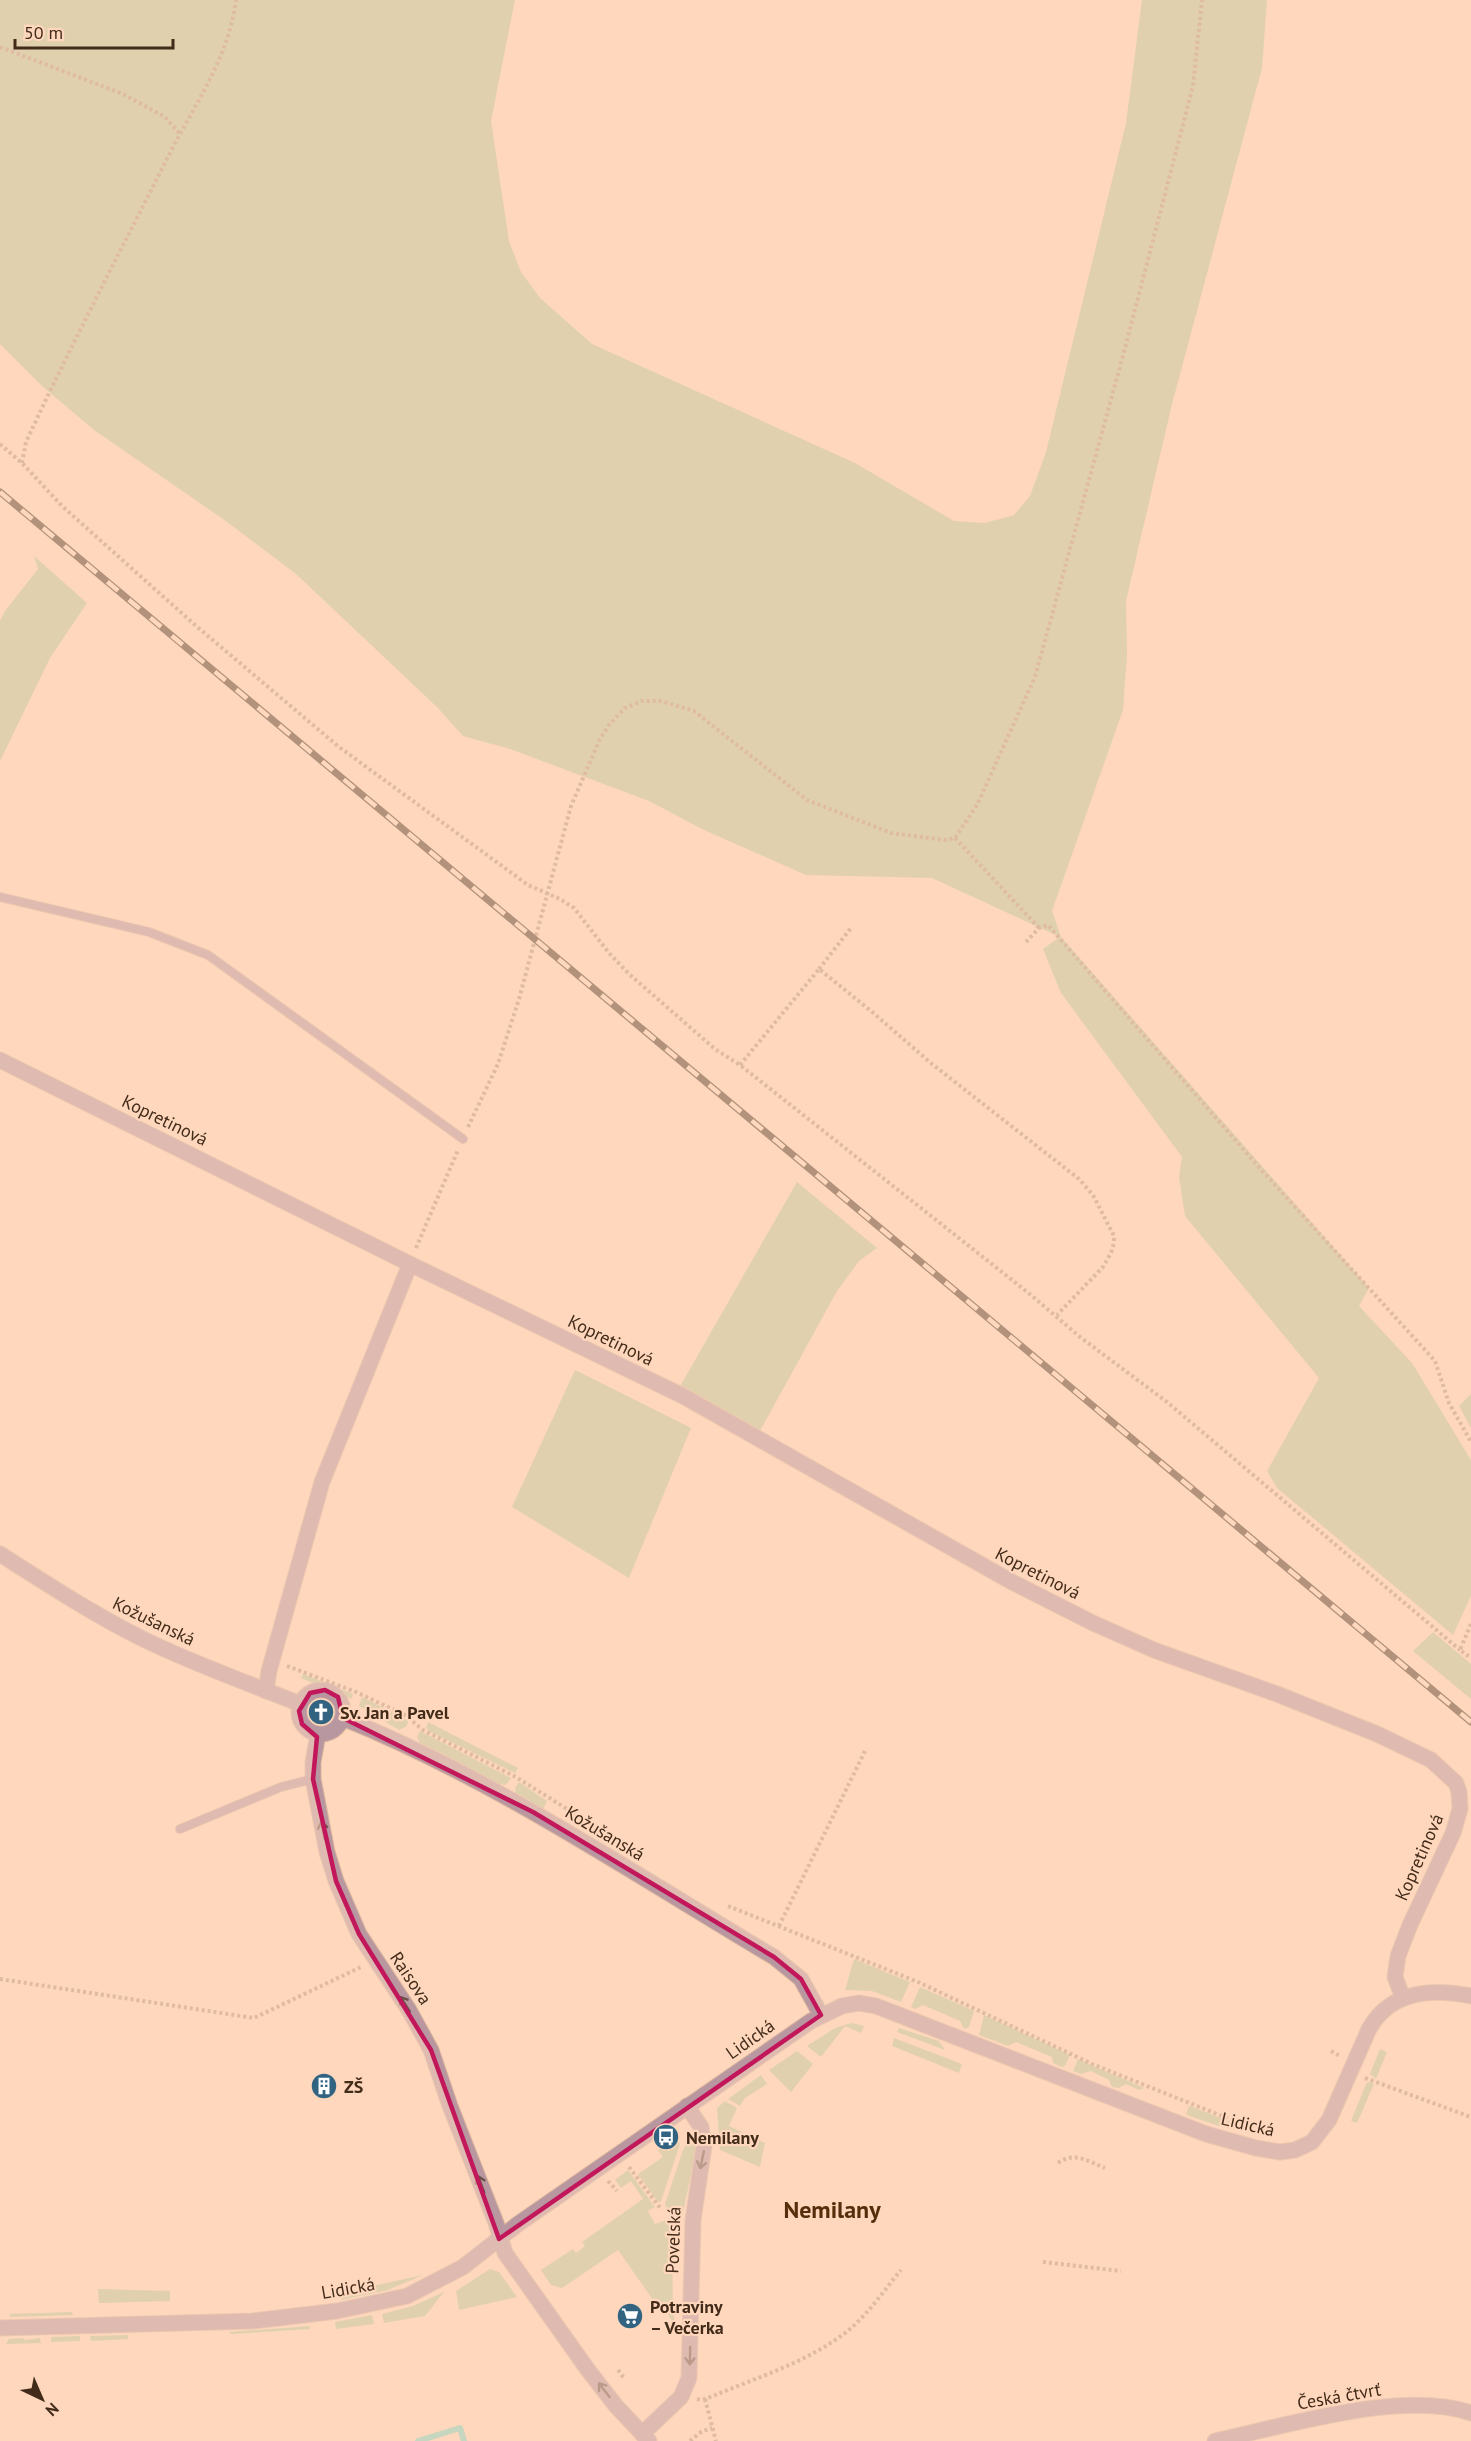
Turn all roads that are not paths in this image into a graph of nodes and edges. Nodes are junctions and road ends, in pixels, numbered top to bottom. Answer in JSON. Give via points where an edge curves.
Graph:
{"nodes":[{"id":1,"x":0,"y":897,"type":"edge"},
{"id":2,"x":0,"y":1060,"type":"edge"},
{"id":3,"x":463,"y":1139,"type":"road end"},
{"id":4,"x":410,"y":1263,"type":"junction"},
{"id":5,"x":0,"y":1554,"type":"edge"},
{"id":6,"x":266,"y":1690,"type":"junction"},
{"id":7,"x":300,"y":1704,"type":"junction"},
{"id":8,"x":343,"y":1718,"type":"junction"},
{"id":9,"x":318,"y":1734,"type":"junction"},
{"id":10,"x":313,"y":1779,"type":"junction"},
{"id":11,"x":180,"y":1829,"type":"dead end"},
{"id":12,"x":1471,"y":1996,"type":"edge"},
{"id":13,"x":1403,"y":1998,"type":"junction"},
{"id":14,"x":821,"y":2015,"type":"junction"},
{"id":15,"x":687,"y":2106,"type":"junction"},
{"id":16,"x":499,"y":2239,"type":"junction"},
{"id":17,"x":0,"y":2328,"type":"edge"},
{"id":18,"x":1471,"y":2413,"type":"edge"},
{"id":19,"x":645,"y":2437,"type":"edge"},
{"id":20,"x":1215,"y":2441,"type":"edge"}],
"edges":[{"from":1,"to":3,"type":"lane","via":[[149,932],[208,955]]},
{"from":2,"to":4,"type":"street","name":"Kopretinová"},
{"from":4,"to":6,"type":"street","via":[[322,1482]]},
{"from":4,"to":13,"type":"street","name":"Kopretinová","via":[[683,1396],[1012,1582],[1093,1623],[1163,1654],[1377,1734],[1431,1760],[1456,1783],[1460,1809],[1398,1956],[1395,1977]]},
{"from":5,"to":6,"type":"street","name":"Kožušanská","via":[[119,1627]]},
{"from":6,"to":7,"type":"street","name":"Kožušanská"},
{"from":7,"to":8,"type":"street","via":[[317,1690],[332,1692],[342,1703]]},
{"from":7,"to":9,"type":"street","via":[[302,1724]]},
{"from":8,"to":9,"type":"street","via":[[331,1733]]},
{"from":8,"to":14,"type":"street","name":"Kožušanská","via":[[385,1735],[533,1812],[774,1957],[801,1979]]},
{"from":9,"to":10,"type":"street","name":"Raisova"},
{"from":10,"to":11,"type":"lane","via":[[281,1787]]},
{"from":16,"to":10,"type":"street","name":"Raisova","one_way":true,"via":[[432,2050],[345,1908],[327,1852]]},
{"from":12,"to":13,"type":"street","name":"Lidická","via":[[1439,1991]]},
{"from":13,"to":14,"type":"street","name":"Lidická","via":[[1385,2008],[1371,2025],[1320,2134],[1306,2145],[1284,2152],[1206,2134],[876,2006],[848,2004]]},
{"from":14,"to":15,"type":"street","name":"Lidická"},
{"from":15,"to":16,"type":"street","name":"Lidická"},
{"from":15,"to":19,"type":"street","name":"Povelská","one_way":true,"via":[[701,2127],[704,2146],[693,2220],[689,2378],[681,2397]]},
{"from":16,"to":17,"type":"street","name":"Lidická","via":[[442,2280],[375,2304],[253,2321]]},
{"from":19,"to":16,"type":"street","name":"Povelská","one_way":true,"via":[[588,2370],[510,2262]]},
{"from":18,"to":20,"type":"street","name":"Česká čtvrť","via":[[1444,2405],[1383,2407]]}]}
